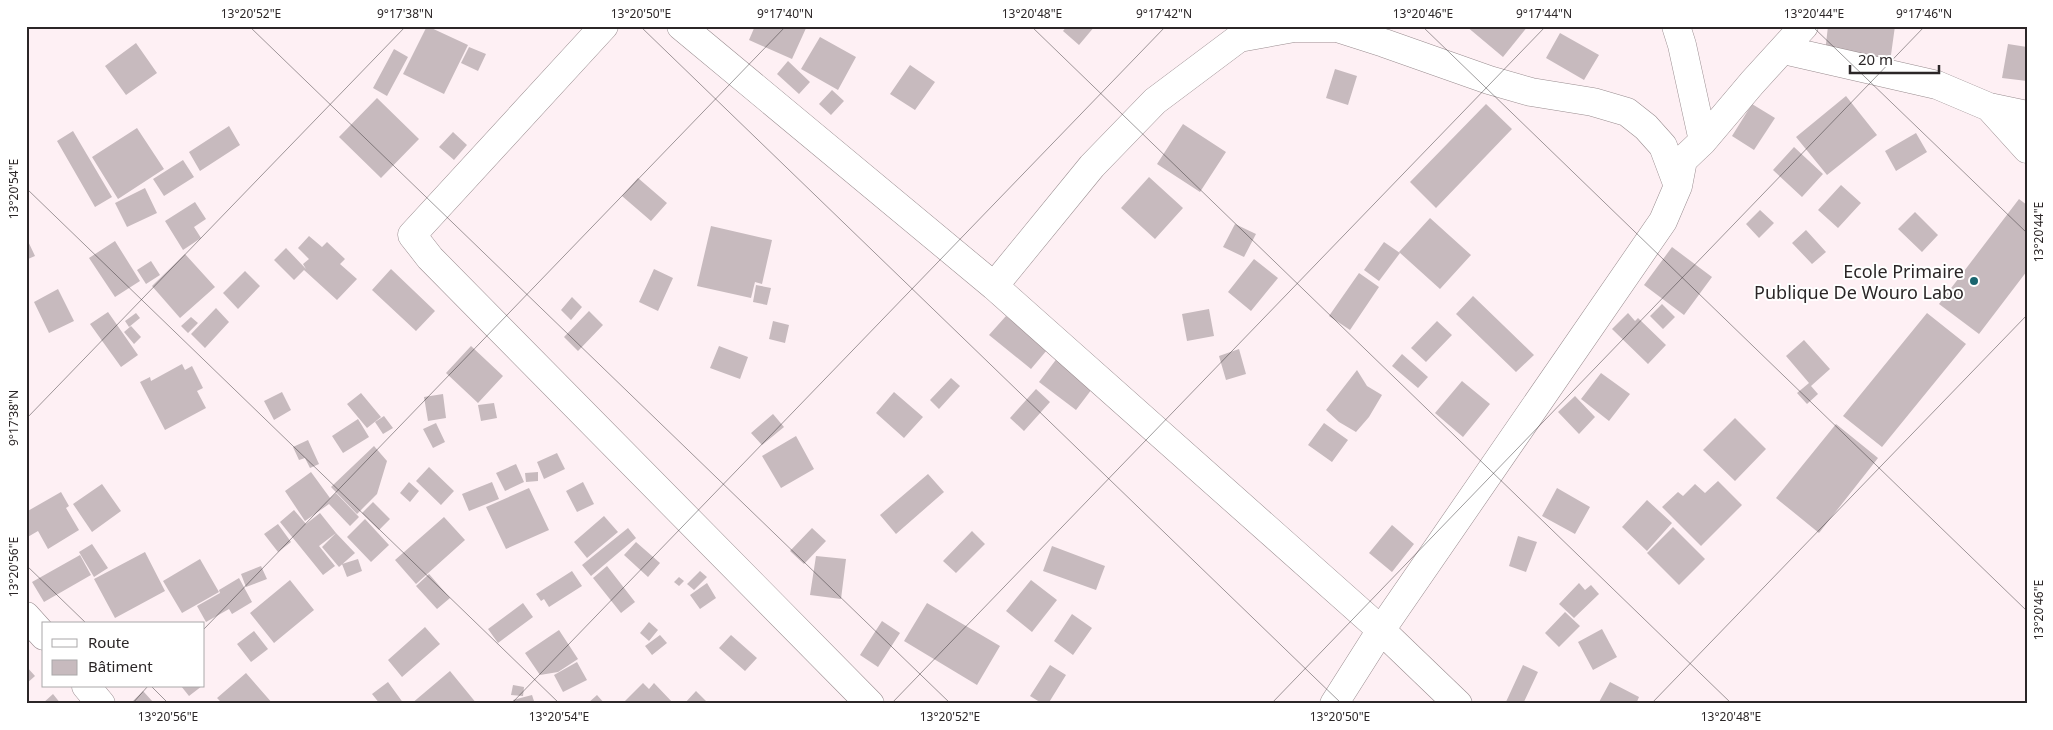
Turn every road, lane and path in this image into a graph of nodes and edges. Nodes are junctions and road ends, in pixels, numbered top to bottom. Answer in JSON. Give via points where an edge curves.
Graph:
{"nodes":[{"id":1,"x":604,"y":26,"type":"edge"},
{"id":2,"x":681,"y":26,"type":"edge"},
{"id":3,"x":1676,"y":26,"type":"edge"},
{"id":4,"x":1804,"y":26,"type":"edge"},
{"id":5,"x":1244,"y":32,"type":"edge"},
{"id":6,"x":1784,"y":50,"type":"junction"},
{"id":7,"x":1989,"y":107,"type":"junction"},
{"id":8,"x":2027,"y":115,"type":"edge"},
{"id":9,"x":1703,"y":141,"type":"junction"},
{"id":10,"x":2027,"y":149,"type":"edge"},
{"id":11,"x":1678,"y":186,"type":"junction"},
{"id":12,"x":994,"y":286,"type":"junction"},
{"id":13,"x":26,"y":616,"type":"edge"},
{"id":14,"x":1381,"y":630,"type":"junction"},
{"id":15,"x":42,"y":634,"type":"edge"},
{"id":16,"x":88,"y":688,"type":"edge"},
{"id":17,"x":101,"y":704,"type":"edge"},
{"id":18,"x":870,"y":704,"type":"edge"},
{"id":19,"x":1334,"y":704,"type":"edge"},
{"id":20,"x":1458,"y":704,"type":"edge"}],
"edges":[{"from":1,"to":18,"type":"street","via":[[412,235],[430,258]]},
{"from":2,"to":12,"type":"street"},
{"from":3,"to":9,"type":"street"},
{"from":4,"to":6,"type":"street"},
{"from":5,"to":11,"type":"street","via":[[1337,28],[1489,80],[1628,112],[1663,146]]},
{"from":5,"to":12,"type":"street","via":[[1155,101],[1092,166]]},
{"from":6,"to":7,"type":"street","via":[[1936,85]]},
{"from":6,"to":9,"type":"street"},
{"from":7,"to":8,"type":"street"},
{"from":7,"to":10,"type":"street"},
{"from":9,"to":11,"type":"street","via":[[1683,160]]},
{"from":11,"to":14,"type":"street","via":[[1663,221]]},
{"from":12,"to":14,"type":"street"},
{"from":13,"to":15,"type":"street"},
{"from":14,"to":19,"type":"street"},
{"from":14,"to":20,"type":"street"},
{"from":16,"to":17,"type":"street"}]}
